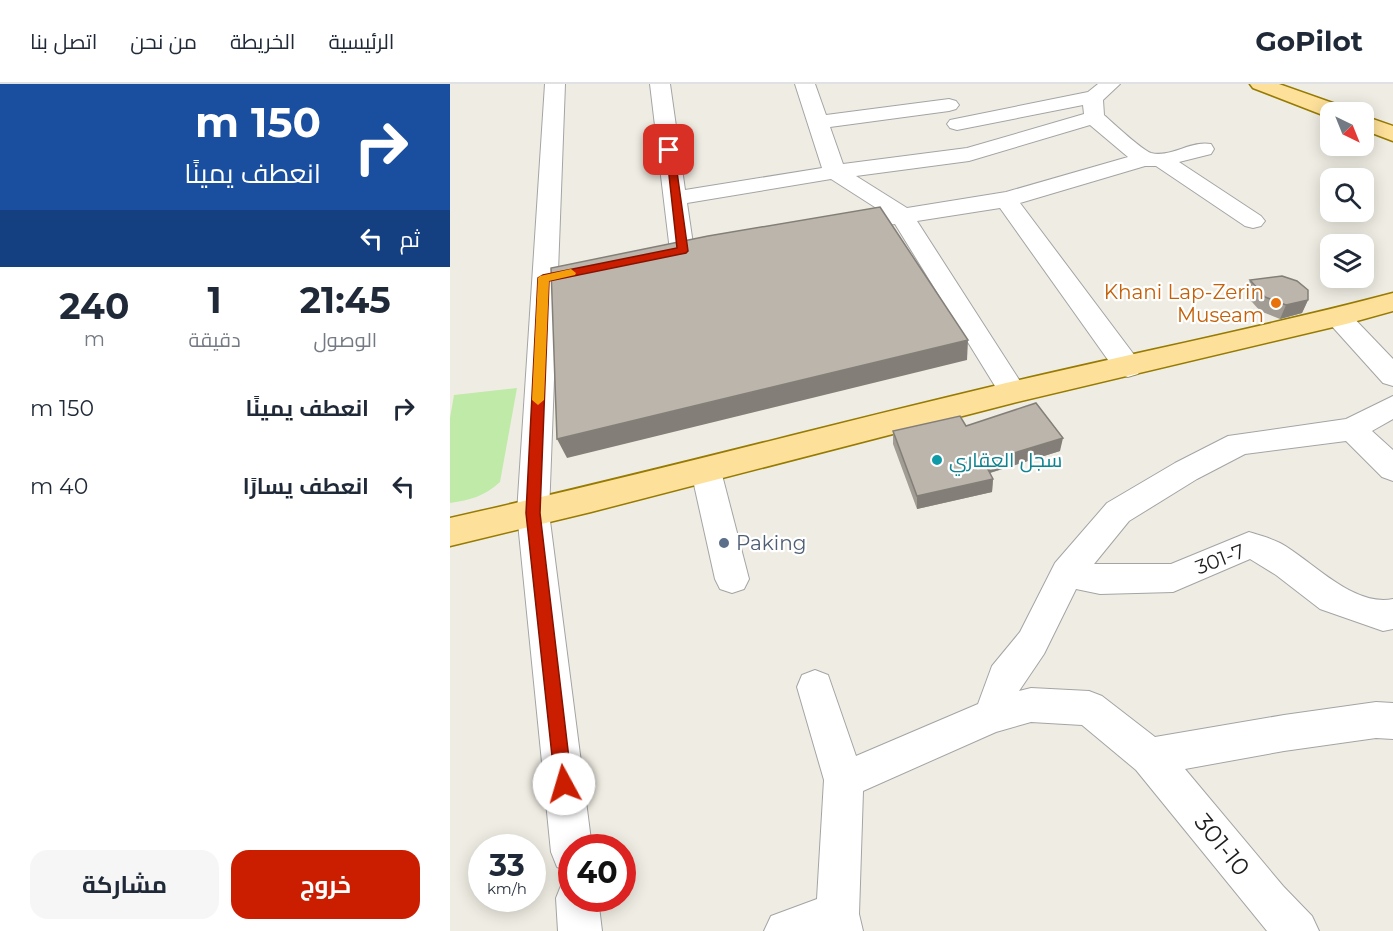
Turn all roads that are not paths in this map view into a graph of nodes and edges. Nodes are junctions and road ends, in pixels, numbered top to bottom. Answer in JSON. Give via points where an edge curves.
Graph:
{"nodes":[{"id":1,"x":555,"y":84,"type":"edge"},
{"id":2,"x":660,"y":84,"type":"edge"},
{"id":3,"x":805,"y":84,"type":"edge"},
{"id":4,"x":940,"y":84,"type":"edge"},
{"id":5,"x":1260,"y":84,"type":"edge"},
{"id":6,"x":1095,"y":96,"type":"edge"},
{"id":7,"x":1320,"y":106,"type":"edge"},
{"id":8,"x":953,"y":114,"type":"junction"},
{"id":9,"x":819,"y":123,"type":"junction"},
{"id":10,"x":1374,"y":127,"type":"edge"},
{"id":11,"x":1393,"y":134,"type":"edge"},
{"id":12,"x":1203,"y":149,"type":"dead end"},
{"id":13,"x":969,"y":154,"type":"junction"},
{"id":14,"x":1153,"y":160,"type":"junction"},
{"id":15,"x":835,"y":172,"type":"junction"},
{"id":16,"x":675,"y":198,"type":"junction"},
{"id":17,"x":1005,"y":199,"type":"junction"},
{"id":18,"x":901,"y":214,"type":"junction"},
{"id":19,"x":1253,"y":221,"type":"dead end"},
{"id":20,"x":821,"y":228,"type":"edge"},
{"id":21,"x":682,"y":251,"type":"edge"},
{"id":22,"x":1393,"y":302,"type":"edge"},
{"id":23,"x":1338,"y":317,"type":"junction"},
{"id":24,"x":1128,"y":367,"type":"junction"},
{"id":25,"x":1393,"y":376,"type":"edge"},
{"id":26,"x":1013,"y":392,"type":"junction"},
{"id":27,"x":1393,"y":406,"type":"edge"},
{"id":28,"x":1352,"y":429,"type":"junction"},
{"id":29,"x":1393,"y":469,"type":"edge"},
{"id":30,"x":706,"y":471,"type":"junction"},
{"id":31,"x":533,"y":513,"type":"junction"},
{"id":32,"x":450,"y":532,"type":"edge"},
{"id":33,"x":1067,"y":573,"type":"junction"},
{"id":34,"x":732,"y":579,"type":"dead end"},
{"id":35,"x":1393,"y":614,"type":"edge"},
{"id":36,"x":815,"y":687,"type":"dead end"},
{"id":37,"x":992,"y":716,"type":"junction"},
{"id":38,"x":1393,"y":721,"type":"edge"},
{"id":39,"x":1150,"y":757,"type":"junction"},
{"id":40,"x":844,"y":780,"type":"junction"},
{"id":41,"x":570,"y":834,"type":"edge"},
{"id":42,"x":578,"y":912,"type":"edge"},
{"id":43,"x":839,"y":922,"type":"edge"},
{"id":44,"x":580,"y":931,"type":"edge"},
{"id":45,"x":786,"y":931,"type":"edge"},
{"id":46,"x":1297,"y":931,"type":"edge"}],
"edges":[{"from":1,"to":31,"type":"street","via":[[555,276]]},
{"from":2,"to":16,"type":"street"},
{"from":3,"to":9,"type":"street"},
{"from":4,"to":8,"type":"street"},
{"from":5,"to":7,"type":"main road"},
{"from":6,"to":8,"type":"street"},
{"from":6,"to":13,"type":"street"},
{"from":6,"to":14,"type":"street"},
{"from":8,"to":9,"type":"street"},
{"from":8,"to":13,"type":"street"},
{"from":9,"to":15,"type":"street"},
{"from":10,"to":11,"type":"main road"},
{"from":12,"to":14,"type":"street"},
{"from":13,"to":15,"type":"street"},
{"from":14,"to":17,"type":"street"},
{"from":14,"to":19,"type":"street"},
{"from":15,"to":16,"type":"street"},
{"from":15,"to":18,"type":"street"},
{"from":16,"to":21,"type":"street"},
{"from":17,"to":18,"type":"street"},
{"from":17,"to":24,"type":"street"},
{"from":18,"to":20,"type":"street"},
{"from":18,"to":26,"type":"street"},
{"from":22,"to":23,"type":"main road"},
{"from":23,"to":24,"type":"main road"},
{"from":23,"to":25,"type":"street"},
{"from":24,"to":26,"type":"main road"},
{"from":26,"to":30,"type":"main road"},
{"from":27,"to":28,"type":"street"},
{"from":28,"to":29,"type":"street"},
{"from":28,"to":33,"type":"street","via":[[1239,444],[1118,512]]},
{"from":30,"to":31,"type":"main road"},
{"from":30,"to":34,"type":"street"},
{"from":31,"to":32,"type":"main road"},
{"from":31,"to":41,"type":"street"},
{"from":33,"to":35,"type":"street","name":"301-7","via":[[1100,580],[1173,578],[1249,545],[1266,551],[1332,599],[1383,616]]},
{"from":33,"to":37,"type":"street","via":[[1032,643],[1005,678]]},
{"from":36,"to":40,"type":"street"},
{"from":37,"to":39,"type":"street","name":"301-10","via":[[1031,705],[1089,708]]},
{"from":37,"to":40,"type":"street","name":"301-10"},
{"from":38,"to":39,"type":"street","via":[[1284,733]]},
{"from":39,"to":46,"type":"street","name":"301-10"},
{"from":40,"to":43,"type":"street"},
{"from":42,"to":44,"type":"street"},
{"from":43,"to":45,"type":"street"}]}
